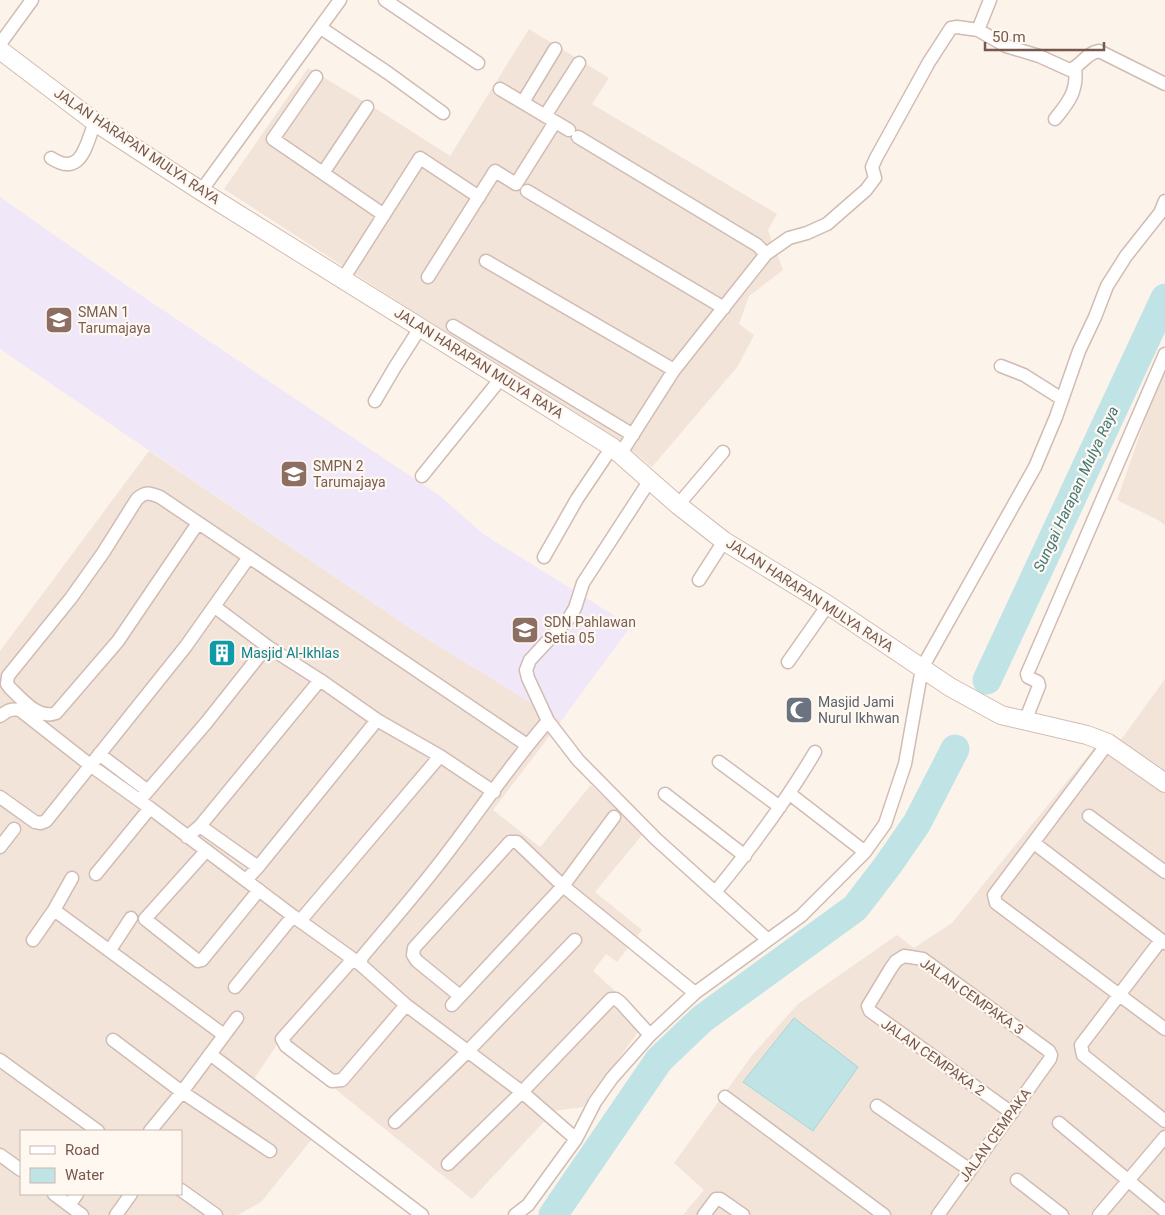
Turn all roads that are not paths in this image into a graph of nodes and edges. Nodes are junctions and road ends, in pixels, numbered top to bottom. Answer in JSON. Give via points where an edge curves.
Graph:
{"nodes":[{"id":1,"x":32,"y":0,"type":"edge"},
{"id":2,"x":340,"y":0,"type":"edge"},
{"id":3,"x":385,"y":0,"type":"edge"},
{"id":4,"x":990,"y":0,"type":"edge"},
{"id":5,"x":321,"y":28,"type":"junction"},
{"id":6,"x":978,"y":30,"type":"junction"},
{"id":7,"x":0,"y":44,"type":"edge"},
{"id":8,"x":554,"y":49,"type":"dead end"},
{"id":9,"x":0,"y":50,"type":"edge"},
{"id":10,"x":478,"y":63,"type":"dead end"},
{"id":11,"x":579,"y":63,"type":"dead end"},
{"id":12,"x":1075,"y":68,"type":"junction"},
{"id":13,"x":316,"y":77,"type":"dead end"},
{"id":14,"x":1165,"y":84,"type":"edge"},
{"id":15,"x":500,"y":89,"type":"dead end"},
{"id":16,"x":522,"y":102,"type":"junction"},
{"id":17,"x":367,"y":108,"type":"dead end"},
{"id":18,"x":444,"y":113,"type":"dead end"},
{"id":19,"x":550,"y":119,"type":"junction"},
{"id":20,"x":1055,"y":119,"type":"dead end"},
{"id":21,"x":95,"y":122,"type":"junction"},
{"id":22,"x":51,"y":158,"type":"dead end"},
{"id":23,"x":322,"y":173,"type":"junction"},
{"id":24,"x":201,"y":191,"type":"junction"},
{"id":25,"x":527,"y":191,"type":"dead end"},
{"id":26,"x":479,"y":197,"type":"junction"},
{"id":27,"x":1165,"y":200,"type":"edge"},
{"id":28,"x":384,"y":215,"type":"junction"},
{"id":29,"x":766,"y":254,"type":"junction"},
{"id":30,"x":486,"y":261,"type":"dead end"},
{"id":31,"x":428,"y":277,"type":"dead end"},
{"id":32,"x":343,"y":278,"type":"junction"},
{"id":33,"x":724,"y":308,"type":"junction"},
{"id":34,"x":453,"y":326,"type":"dead end"},
{"id":35,"x":420,"y":328,"type":"junction"},
{"id":36,"x":1165,"y":354,"type":"edge"},
{"id":37,"x":1001,"y":366,"type":"dead end"},
{"id":38,"x":674,"y":370,"type":"junction"},
{"id":39,"x":502,"y":377,"type":"junction"},
{"id":40,"x":1062,"y":398,"type":"junction"},
{"id":41,"x":375,"y":401,"type":"dead end"},
{"id":42,"x":633,"y":435,"type":"junction"},
{"id":43,"x":617,"y":450,"type":"junction"},
{"id":44,"x":723,"y":452,"type":"dead end"},
{"id":45,"x":422,"y":476,"type":"dead end"},
{"id":46,"x":650,"y":480,"type":"junction"},
{"id":47,"x":678,"y":506,"type":"junction"},
{"id":48,"x":198,"y":523,"type":"junction"},
{"id":49,"x":724,"y":540,"type":"junction"},
{"id":50,"x":249,"y":557,"type":"junction"},
{"id":51,"x":544,"y":558,"type":"dead end"},
{"id":52,"x":699,"y":580,"type":"dead end"},
{"id":53,"x":828,"y":606,"type":"junction"},
{"id":54,"x":215,"y":607,"type":"junction"},
{"id":55,"x":267,"y":646,"type":"junction"},
{"id":56,"x":788,"y":662,"type":"dead end"},
{"id":57,"x":922,"y":668,"type":"junction"},
{"id":58,"x":320,"y":680,"type":"junction"},
{"id":59,"x":0,"y":716,"type":"edge"},
{"id":60,"x":377,"y":720,"type":"junction"},
{"id":61,"x":548,"y":721,"type":"junction"},
{"id":62,"x":1025,"y":721,"type":"junction"},
{"id":63,"x":1108,"y":743,"type":"junction"},
{"id":64,"x":527,"y":745,"type":"junction"},
{"id":65,"x":815,"y":752,"type":"dead end"},
{"id":66,"x":99,"y":754,"type":"junction"},
{"id":67,"x":440,"y":756,"type":"junction"},
{"id":68,"x":719,"y":762,"type":"dead end"},
{"id":69,"x":90,"y":765,"type":"junction"},
{"id":70,"x":1165,"y":784,"type":"edge"},
{"id":71,"x":494,"y":792,"type":"junction"},
{"id":72,"x":665,"y":794,"type":"dead end"},
{"id":73,"x":790,"y":794,"type":"junction"},
{"id":74,"x":0,"y":797,"type":"edge"},
{"id":75,"x":146,"y":800,"type":"junction"},
{"id":76,"x":780,"y":807,"type":"junction"},
{"id":77,"x":1089,"y":816,"type":"dead end"},
{"id":78,"x":614,"y":818,"type":"dead end"},
{"id":79,"x":200,"y":826,"type":"junction"},
{"id":80,"x":14,"y":829,"type":"dead end"},
{"id":81,"x":187,"y":836,"type":"junction"},
{"id":82,"x":1034,"y":843,"type":"junction"},
{"id":83,"x":0,"y":848,"type":"edge"},
{"id":84,"x":206,"y":851,"type":"junction"},
{"id":85,"x":866,"y":852,"type":"junction"},
{"id":86,"x":745,"y":856,"type":"junction"},
{"id":87,"x":258,"y":867,"type":"junction"},
{"id":88,"x":1165,"y":872,"type":"edge"},
{"id":89,"x":96,"y":874,"type":"dead end"},
{"id":90,"x":72,"y":878,"type":"dead end"},
{"id":91,"x":246,"y":880,"type":"junction"},
{"id":92,"x":563,"y":886,"type":"junction"},
{"id":93,"x":260,"y":890,"type":"junction"},
{"id":94,"x":716,"y":891,"type":"junction"},
{"id":95,"x":54,"y":910,"type":"junction"},
{"id":96,"x":131,"y":918,"type":"dead end"},
{"id":97,"x":296,"y":919,"type":"junction"},
{"id":98,"x":34,"y":940,"type":"dead end"},
{"id":99,"x":575,"y":940,"type":"dead end"},
{"id":100,"x":768,"y":940,"type":"junction"},
{"id":101,"x":1163,"y":941,"type":"edge"},
{"id":102,"x":110,"y":950,"type":"junction"},
{"id":103,"x":356,"y":961,"type":"junction"},
{"id":104,"x":891,"y":968,"type":"joint"},
{"id":105,"x":235,"y":987,"type":"dead end"},
{"id":106,"x":695,"y":993,"type":"junction"},
{"id":107,"x":1120,"y":993,"type":"junction"},
{"id":108,"x":406,"y":1005,"type":"junction"},
{"id":109,"x":237,"y":1018,"type":"dead end"},
{"id":110,"x":1165,"y":1029,"type":"edge"},
{"id":111,"x":224,"y":1035,"type":"junction"},
{"id":112,"x":650,"y":1035,"type":"junction"},
{"id":113,"x":113,"y":1040,"type":"dead end"},
{"id":114,"x":468,"y":1051,"type":"junction"},
{"id":115,"x":210,"y":1054,"type":"junction"},
{"id":116,"x":1052,"y":1055,"type":"joint"},
{"id":117,"x":0,"y":1060,"type":"edge"},
{"id":118,"x":182,"y":1092,"type":"junction"},
{"id":119,"x":522,"y":1092,"type":"junction"},
{"id":120,"x":725,"y":1097,"type":"dead end"},
{"id":121,"x":877,"y":1106,"type":"dead end"},
{"id":122,"x":1012,"y":1113,"type":"junction"},
{"id":123,"x":1165,"y":1121,"type":"edge"},
{"id":124,"x":395,"y":1122,"type":"dead end"},
{"id":125,"x":1060,"y":1123,"type":"dead end"},
{"id":126,"x":97,"y":1130,"type":"edge"},
{"id":127,"x":151,"y":1130,"type":"edge"},
{"id":128,"x":1165,"y":1137,"type":"edge"},
{"id":129,"x":576,"y":1139,"type":"junction"},
{"id":130,"x":270,"y":1151,"type":"dead end"},
{"id":131,"x":0,"y":1155,"type":"edge"},
{"id":132,"x":448,"y":1164,"type":"dead end"},
{"id":133,"x":20,"y":1169,"type":"edge"},
{"id":134,"x":970,"y":1170,"type":"junction"},
{"id":135,"x":1017,"y":1180,"type":"dead end"},
{"id":136,"x":1128,"y":1181,"type":"junction"},
{"id":137,"x":182,"y":1191,"type":"edge"},
{"id":138,"x":55,"y":1195,"type":"edge"},
{"id":139,"x":76,"y":1195,"type":"edge"},
{"id":140,"x":130,"y":1195,"type":"edge"},
{"id":141,"x":69,"y":1205,"type":"junction"},
{"id":142,"x":1165,"y":1211,"type":"edge"},
{"id":143,"x":82,"y":1215,"type":"edge"},
{"id":144,"x":116,"y":1215,"type":"edge"},
{"id":145,"x":216,"y":1215,"type":"edge"},
{"id":146,"x":422,"y":1215,"type":"edge"},
{"id":147,"x":515,"y":1215,"type":"edge"},
{"id":148,"x":704,"y":1215,"type":"edge"},
{"id":149,"x":742,"y":1215,"type":"edge"},
{"id":150,"x":884,"y":1215,"type":"edge"},
{"id":151,"x":938,"y":1215,"type":"edge"},
{"id":152,"x":1062,"y":1215,"type":"edge"},
{"id":153,"x":1099,"y":1215,"type":"edge"}],
"edges":[{"from":1,"to":7,"type":"street"},
{"from":2,"to":5,"type":"street"},
{"from":3,"to":10,"type":"street"},
{"from":4,"to":6,"type":"street"},
{"from":5,"to":18,"type":"street"},
{"from":5,"to":24,"type":"street"},
{"from":6,"to":12,"type":"street","via":[[1006,46],[1039,56],[1068,70]]},
{"from":6,"to":29,"type":"street","via":[[952,28],[929,62],[876,158],[872,167],[875,178],[870,186],[827,224],[789,238]]},
{"from":8,"to":16,"type":"street"},
{"from":9,"to":21,"type":"street","name":"JALAN HARAPAN MULYA RAYA"},
{"from":11,"to":19,"type":"street"},
{"from":12,"to":14,"type":"street","via":[[1090,54],[1099,51]]},
{"from":12,"to":20,"type":"street","via":[[1076,81],[1072,93]]},
{"from":13,"to":23,"type":"street","via":[[273,139]]},
{"from":15,"to":16,"type":"street"},
{"from":16,"to":19,"type":"street"},
{"from":17,"to":23,"type":"street"},
{"from":19,"to":26,"type":"street","via":[[516,184],[495,171]]},
{"from":19,"to":29,"type":"street","via":[[757,245]]},
{"from":21,"to":22,"type":"street","via":[[80,159],[69,165]]},
{"from":21,"to":24,"type":"street","name":"JALAN HARAPAN MULYA RAYA"},
{"from":23,"to":28,"type":"street"},
{"from":24,"to":32,"type":"street","name":"JALAN HARAPAN MULYA RAYA"},
{"from":25,"to":33,"type":"street"},
{"from":26,"to":28,"type":"street","via":[[420,158]]},
{"from":26,"to":31,"type":"street"},
{"from":27,"to":40,"type":"street","via":[[1160,213],[1107,286]]},
{"from":28,"to":32,"type":"street"},
{"from":29,"to":33,"type":"street"},
{"from":30,"to":38,"type":"street"},
{"from":32,"to":35,"type":"street","name":"JALAN HARAPAN MULYA RAYA"},
{"from":33,"to":38,"type":"street"},
{"from":34,"to":42,"type":"street"},
{"from":35,"to":39,"type":"street","name":"JALAN HARAPAN MULYA RAYA"},
{"from":35,"to":41,"type":"street"},
{"from":36,"to":62,"type":"street","via":[[1027,674],[1039,686]]},
{"from":37,"to":40,"type":"street","via":[[1024,374]]},
{"from":38,"to":42,"type":"street"},
{"from":39,"to":43,"type":"street","name":"JALAN HARAPAN MULYA RAYA"},
{"from":39,"to":45,"type":"street"},
{"from":40,"to":57,"type":"street","via":[[1035,467]]},
{"from":42,"to":43,"type":"street"},
{"from":43,"to":46,"type":"street","name":"JALAN HARAPAN MULYA RAYA"},
{"from":43,"to":51,"type":"street","via":[[577,499]]},
{"from":44,"to":47,"type":"street"},
{"from":46,"to":47,"type":"street","name":"JALAN HARAPAN MULYA RAYA"},
{"from":46,"to":61,"type":"street","via":[[583,583],[569,618],[530,660],[526,670],[528,678]]},
{"from":47,"to":49,"type":"street","name":"JALAN HARAPAN MULYA RAYA"},
{"from":48,"to":48,"type":"street","via":[[160,497],[143,494],[71,598],[8,676],[10,688],[38,712],[44,715],[56,713],[118,641]]},
{"from":48,"to":50,"type":"street"},
{"from":49,"to":52,"type":"street"},
{"from":49,"to":53,"type":"street","name":"JALAN HARAPAN MULYA RAYA"},
{"from":50,"to":54,"type":"street"},
{"from":50,"to":64,"type":"street"},
{"from":53,"to":56,"type":"street"},
{"from":53,"to":57,"type":"street","name":"JALAN HARAPAN MULYA RAYA"},
{"from":54,"to":55,"type":"street"},
{"from":54,"to":66,"type":"street"},
{"from":55,"to":58,"type":"street"},
{"from":55,"to":75,"type":"street"},
{"from":57,"to":62,"type":"street","name":"JALAN HARAPAN MULYA RAYA","via":[[1001,715]]},
{"from":57,"to":85,"type":"street","via":[[904,764],[885,824]]},
{"from":58,"to":60,"type":"street"},
{"from":58,"to":79,"type":"street"},
{"from":59,"to":69,"type":"street","via":[[13,708],[20,710]]},
{"from":60,"to":67,"type":"street"},
{"from":60,"to":87,"type":"street"},
{"from":61,"to":64,"type":"street"},
{"from":61,"to":94,"type":"street","via":[[578,760],[632,816]]},
{"from":62,"to":63,"type":"street"},
{"from":63,"to":70,"type":"street"},
{"from":63,"to":82,"type":"street"},
{"from":64,"to":71,"type":"street"},
{"from":65,"to":73,"type":"street"},
{"from":66,"to":69,"type":"street"},
{"from":66,"to":75,"type":"street"},
{"from":67,"to":71,"type":"street"},
{"from":67,"to":97,"type":"street"},
{"from":68,"to":76,"type":"street"},
{"from":69,"to":74,"type":"street","via":[[51,816],[41,823],[28,818]]},
{"from":69,"to":75,"type":"street"},
{"from":71,"to":103,"type":"street","via":[[441,862],[362,958]]},
{"from":72,"to":86,"type":"street"},
{"from":73,"to":76,"type":"street"},
{"from":73,"to":85,"type":"street"},
{"from":75,"to":81,"type":"street"},
{"from":75,"to":89,"type":"street"},
{"from":76,"to":86,"type":"street"},
{"from":77,"to":88,"type":"street"},
{"from":78,"to":92,"type":"street"},
{"from":79,"to":81,"type":"street"},
{"from":79,"to":87,"type":"street"},
{"from":80,"to":83,"type":"street"},
{"from":81,"to":84,"type":"street"},
{"from":82,"to":101,"type":"street"},
{"from":82,"to":107,"type":"street","via":[[994,895],[996,902]]},
{"from":84,"to":91,"type":"street"},
{"from":84,"to":93,"type":"street","via":[[145,919],[198,961]]},
{"from":85,"to":100,"type":"street","via":[[801,916]]},
{"from":86,"to":94,"type":"street"},
{"from":87,"to":91,"type":"street"},
{"from":90,"to":95,"type":"street"},
{"from":91,"to":93,"type":"street"},
{"from":92,"to":92,"type":"street","via":[[517,842],[510,842],[414,948],[413,955],[456,1000]]},
{"from":92,"to":106,"type":"street"},
{"from":93,"to":97,"type":"street"},
{"from":94,"to":100,"type":"street"},
{"from":95,"to":98,"type":"street"},
{"from":95,"to":102,"type":"street"},
{"from":96,"to":102,"type":"street"},
{"from":97,"to":103,"type":"street"},
{"from":97,"to":105,"type":"street"},
{"from":99,"to":114,"type":"street"},
{"from":100,"to":106,"type":"street"},
{"from":101,"to":107,"type":"street"},
{"from":102,"to":111,"type":"street"},
{"from":103,"to":108,"type":"street"},
{"from":103,"to":108,"type":"street","via":[[282,1039],[286,1046],[332,1081],[342,1080]]},
{"from":104,"to":116,"type":"street","name":"JALAN CEMPAKA 3","via":[[904,956],[923,959]]},
{"from":104,"to":122,"type":"street","name":"JALAN CEMPAKA 2","via":[[868,1006],[870,1011]]},
{"from":106,"to":112,"type":"street"},
{"from":107,"to":110,"type":"street"},
{"from":107,"to":123,"type":"street","via":[[1081,1045],[1081,1051]]},
{"from":108,"to":114,"type":"street"},
{"from":109,"to":111,"type":"street"},
{"from":111,"to":115,"type":"street"},
{"from":112,"to":119,"type":"street","via":[[621,1003],[611,999]]},
{"from":112,"to":129,"type":"street","via":[[612,1078]]},
{"from":113,"to":118,"type":"street"},
{"from":114,"to":119,"type":"street"},
{"from":114,"to":124,"type":"street"},
{"from":115,"to":118,"type":"street"},
{"from":115,"to":146,"type":"street"},
{"from":116,"to":122,"type":"street","name":"JALAN CEMPAKA"},
{"from":117,"to":126,"type":"street"},
{"from":118,"to":127,"type":"street"},
{"from":118,"to":130,"type":"street"},
{"from":119,"to":129,"type":"street"},
{"from":119,"to":132,"type":"street"},
{"from":120,"to":150,"type":"street"},
{"from":121,"to":134,"type":"street"},
{"from":122,"to":134,"type":"street","name":"JALAN CEMPAKA"},
{"from":125,"to":136,"type":"street"},
{"from":128,"to":136,"type":"street"},
{"from":129,"to":147,"type":"street","via":[[528,1205]]},
{"from":131,"to":133,"type":"street"},
{"from":134,"to":151,"type":"street","name":"JALAN CEMPAKA"},
{"from":135,"to":152,"type":"street"},
{"from":136,"to":142,"type":"street"},
{"from":136,"to":153,"type":"street"},
{"from":137,"to":145,"type":"street"},
{"from":138,"to":141,"type":"street"},
{"from":139,"to":141,"type":"street"},
{"from":140,"to":144,"type":"street"},
{"from":141,"to":143,"type":"street"},
{"from":148,"to":149,"type":"street","via":[[716,1199],[723,1200]]}]}
